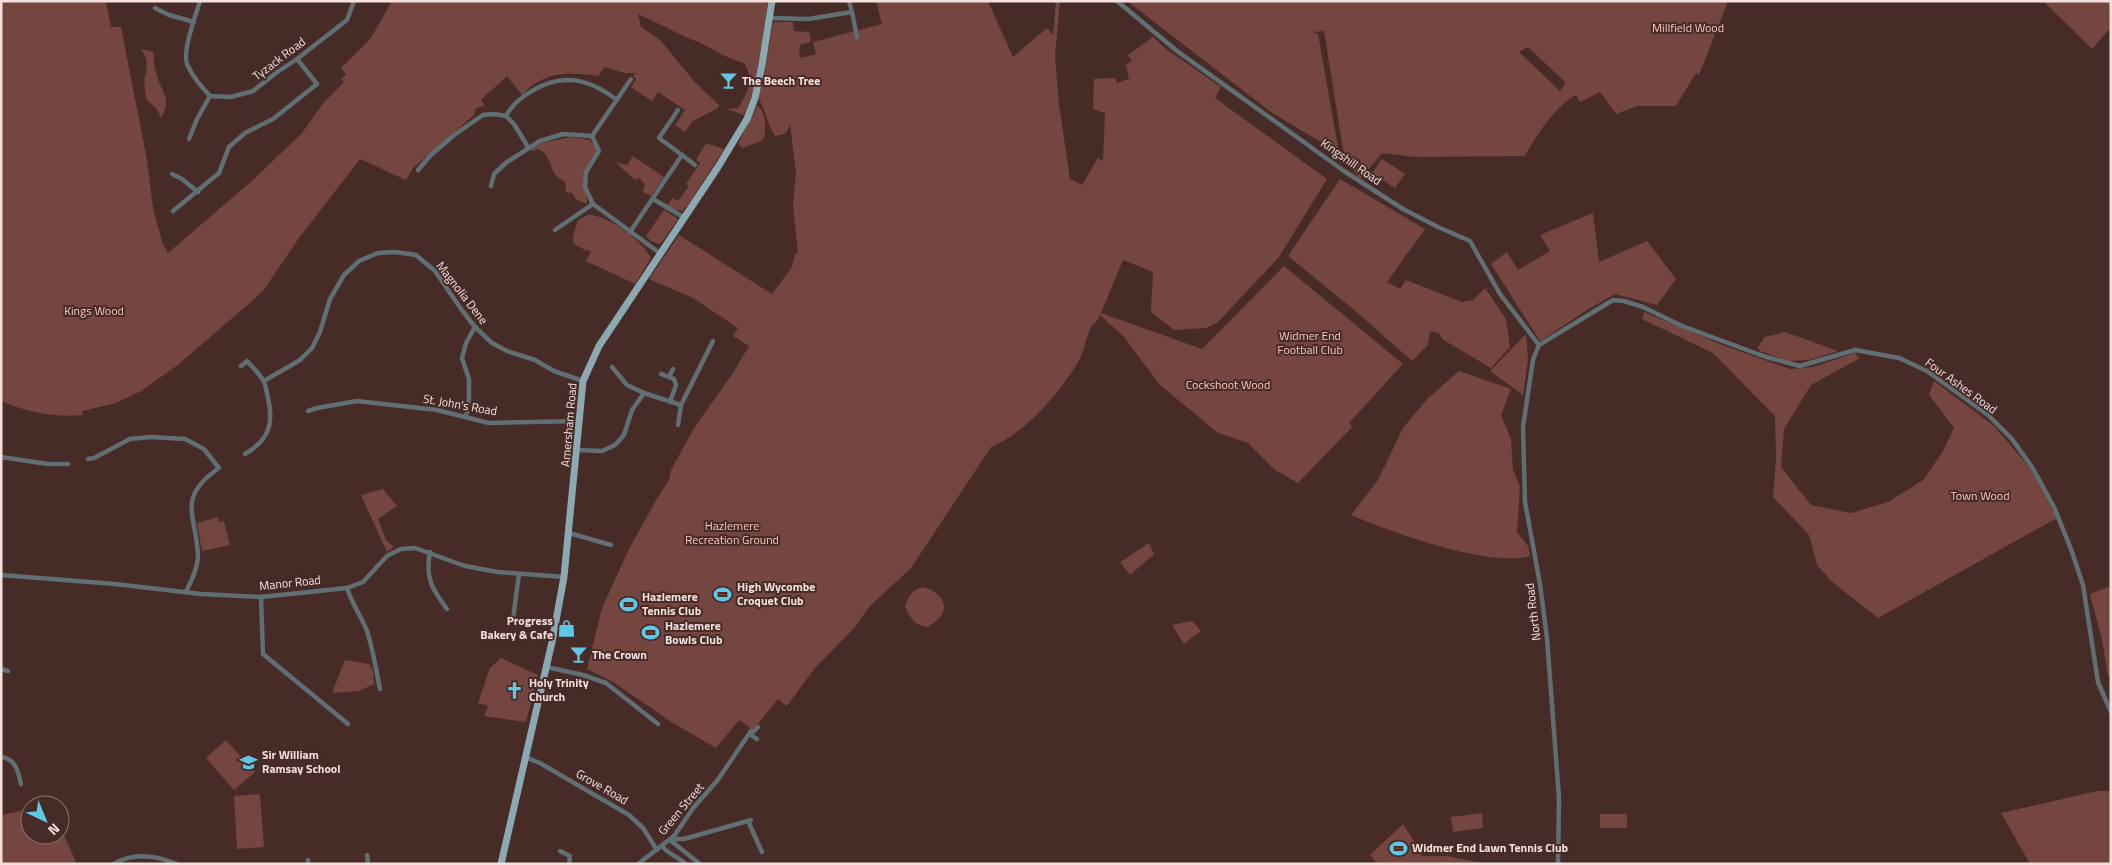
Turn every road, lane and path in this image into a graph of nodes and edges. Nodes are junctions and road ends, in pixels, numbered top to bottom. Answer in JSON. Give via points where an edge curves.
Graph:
{"nodes":[{"id":1,"x":200,"y":1,"type":"edge"},
{"id":2,"x":354,"y":1,"type":"edge"},
{"id":3,"x":772,"y":1,"type":"edge"},
{"id":4,"x":849,"y":1,"type":"edge"},
{"id":5,"x":1117,"y":1,"type":"edge"},
{"id":6,"x":155,"y":8,"type":"dead end"},
{"id":7,"x":852,"y":12,"type":"junction"},
{"id":8,"x":770,"y":18,"type":"junction"},
{"id":9,"x":194,"y":22,"type":"junction"},
{"id":10,"x":857,"y":36,"type":"dead end"},
{"id":11,"x":297,"y":60,"type":"junction"},
{"id":12,"x":631,"y":79,"type":"dead end"},
{"id":13,"x":210,"y":96,"type":"junction"},
{"id":14,"x":617,"y":100,"type":"junction"},
{"id":15,"x":678,"y":110,"type":"dead end"},
{"id":16,"x":506,"y":116,"type":"junction"},
{"id":17,"x":592,"y":136,"type":"junction"},
{"id":18,"x":189,"y":139,"type":"dead end"},
{"id":19,"x":528,"y":147,"type":"junction"},
{"id":20,"x":682,"y":155,"type":"junction"},
{"id":21,"x":695,"y":165,"type":"dead end"},
{"id":22,"x":418,"y":170,"type":"dead end"},
{"id":23,"x":172,"y":174,"type":"dead end"},
{"id":24,"x":491,"y":186,"type":"dead end"},
{"id":25,"x":198,"y":192,"type":"junction"},
{"id":26,"x":653,"y":199,"type":"junction"},
{"id":27,"x":593,"y":204,"type":"junction"},
{"id":28,"x":173,"y":212,"type":"dead end"},
{"id":29,"x":685,"y":218,"type":"junction"},
{"id":30,"x":555,"y":230,"type":"dead end"},
{"id":31,"x":630,"y":232,"type":"junction"},
{"id":32,"x":661,"y":254,"type":"junction"},
{"id":33,"x":475,"y":327,"type":"junction"},
{"id":34,"x":713,"y":341,"type":"dead end"},
{"id":35,"x":1538,"y":345,"type":"junction"},
{"id":36,"x":241,"y":366,"type":"dead end"},
{"id":37,"x":612,"y":367,"type":"dead end"},
{"id":38,"x":673,"y":369,"type":"dead end"},
{"id":39,"x":661,"y":374,"type":"dead end"},
{"id":40,"x":669,"y":377,"type":"junction"},
{"id":41,"x":583,"y":381,"type":"junction"},
{"id":42,"x":264,"y":382,"type":"junction"},
{"id":43,"x":644,"y":393,"type":"junction"},
{"id":44,"x":670,"y":402,"type":"junction"},
{"id":45,"x":681,"y":405,"type":"junction"},
{"id":46,"x":308,"y":411,"type":"dead end"},
{"id":47,"x":466,"y":417,"type":"junction"},
{"id":48,"x":580,"y":422,"type":"junction"},
{"id":49,"x":678,"y":425,"type":"dead end"},
{"id":50,"x":578,"y":450,"type":"junction"},
{"id":51,"x":245,"y":454,"type":"dead end"},
{"id":52,"x":1,"y":457,"type":"edge"},
{"id":53,"x":88,"y":459,"type":"dead end"},
{"id":54,"x":68,"y":464,"type":"dead end"},
{"id":55,"x":569,"y":533,"type":"junction"},
{"id":56,"x":611,"y":545,"type":"dead end"},
{"id":57,"x":430,"y":552,"type":"junction"},
{"id":58,"x":519,"y":574,"type":"junction"},
{"id":59,"x":1,"y":575,"type":"edge"},
{"id":60,"x":564,"y":577,"type":"junction"},
{"id":61,"x":347,"y":588,"type":"junction"},
{"id":62,"x":186,"y":592,"type":"junction"},
{"id":63,"x":261,"y":597,"type":"junction"},
{"id":64,"x":448,"y":609,"type":"dead end"},
{"id":65,"x":513,"y":619,"type":"dead end"},
{"id":66,"x":546,"y":667,"type":"junction"},
{"id":67,"x":1,"y":669,"type":"edge"},
{"id":68,"x":8,"y":670,"type":"dead end"},
{"id":69,"x":380,"y":689,"type":"dead end"},
{"id":70,"x":2111,"y":712,"type":"edge"},
{"id":71,"x":348,"y":724,"type":"dead end"},
{"id":72,"x":658,"y":724,"type":"dead end"},
{"id":73,"x":758,"y":728,"type":"dead end"},
{"id":74,"x":750,"y":734,"type":"junction"},
{"id":75,"x":757,"y":739,"type":"dead end"},
{"id":76,"x":1,"y":757,"type":"edge"},
{"id":77,"x":525,"y":757,"type":"junction"},
{"id":78,"x":21,"y":784,"type":"dead end"},
{"id":79,"x":671,"y":840,"type":"junction"},
{"id":80,"x":662,"y":846,"type":"junction"},
{"id":81,"x":657,"y":850,"type":"junction"},
{"id":82,"x":560,"y":851,"type":"dead end"},
{"id":83,"x":762,"y":852,"type":"dead end"},
{"id":84,"x":368,"y":855,"type":"dead end"},
{"id":85,"x":114,"y":864,"type":"edge"},
{"id":86,"x":178,"y":864,"type":"edge"},
{"id":87,"x":368,"y":864,"type":"edge"},
{"id":88,"x":501,"y":864,"type":"edge"},
{"id":89,"x":569,"y":864,"type":"edge"},
{"id":90,"x":638,"y":864,"type":"edge"},
{"id":91,"x":686,"y":864,"type":"edge"},
{"id":92,"x":700,"y":864,"type":"edge"},
{"id":93,"x":1558,"y":864,"type":"edge"}],
"edges":[{"from":1,"to":9,"type":"street"},
{"from":2,"to":11,"type":"street","name":"Tyzack Road","via":[[347,20]]},
{"from":3,"to":8,"type":"main road","name":"Amersham Road"},
{"from":4,"to":7,"type":"street"},
{"from":5,"to":35,"type":"street","name":"Kingshill Road","via":[[1177,51],[1344,170],[1403,209],[1438,228],[1470,240],[1500,294]]},
{"from":6,"to":9,"type":"street"},
{"from":7,"to":8,"type":"street","via":[[808,19]]},
{"from":7,"to":10,"type":"street"},
{"from":8,"to":29,"type":"main road","name":"Amersham Road","via":[[762,65],[747,119]]},
{"from":9,"to":13,"type":"street","via":[[186,62],[197,83]]},
{"from":11,"to":13,"type":"street","name":"Tyzack Road","via":[[276,72],[254,91],[231,97]]},
{"from":11,"to":25,"type":"street","via":[[317,84],[273,119],[245,133],[229,147],[218,173]]},
{"from":12,"to":14,"type":"street"},
{"from":13,"to":18,"type":"street"},
{"from":14,"to":16,"type":"street","via":[[590,84],[568,79],[550,81],[518,100]]},
{"from":14,"to":17,"type":"street"},
{"from":15,"to":20,"type":"street","via":[[659,138]]},
{"from":16,"to":19,"type":"street"},
{"from":16,"to":22,"type":"street","via":[[483,115],[454,135]]},
{"from":17,"to":19,"type":"street","via":[[563,134]]},
{"from":17,"to":27,"type":"street","via":[[599,152],[586,172],[585,187]]},
{"from":19,"to":24,"type":"street","via":[[494,174]]},
{"from":20,"to":21,"type":"street"},
{"from":20,"to":26,"type":"street"},
{"from":23,"to":25,"type":"street"},
{"from":25,"to":28,"type":"street"},
{"from":26,"to":29,"type":"street"},
{"from":26,"to":31,"type":"street"},
{"from":27,"to":30,"type":"street"},
{"from":27,"to":31,"type":"street"},
{"from":29,"to":32,"type":"main road","name":"Amersham Road"},
{"from":31,"to":32,"type":"street"},
{"from":32,"to":41,"type":"main road","name":"Amersham Road","via":[[599,346]]},
{"from":33,"to":41,"type":"street","name":"Magnolia Dene","via":[[492,343],[507,351]]},
{"from":33,"to":42,"type":"street","name":"Magnolia Dene","via":[[435,270],[416,256],[378,253],[359,261],[344,275],[330,299],[312,348],[300,360]]},
{"from":33,"to":47,"type":"street","via":[[462,358],[468,379]]},
{"from":34,"to":45,"type":"street"},
{"from":35,"to":70,"type":"street","name":"Four Ashes Road","via":[[1613,300],[1643,307],[1682,326],[1800,366],[1855,350],[1899,358],[1927,371],[1988,415],[2012,440],[2032,467],[2054,507],[2080,573],[2098,682]]},
{"from":35,"to":93,"type":"street","name":"North Road","via":[[1523,427],[1525,502],[1547,638],[1559,798]]},
{"from":36,"to":42,"type":"street","via":[[247,360]]},
{"from":37,"to":43,"type":"street","via":[[627,385]]},
{"from":38,"to":40,"type":"street"},
{"from":39,"to":40,"type":"street"},
{"from":40,"to":44,"type":"street","via":[[676,385]]},
{"from":41,"to":48,"type":"main road","name":"Amersham Road"},
{"from":42,"to":51,"type":"street","via":[[271,424],[264,439]]},
{"from":43,"to":44,"type":"street"},
{"from":43,"to":50,"type":"street","via":[[632,410],[624,435],[616,445],[602,451]]},
{"from":44,"to":45,"type":"street"},
{"from":45,"to":49,"type":"street"},
{"from":46,"to":47,"type":"street","name":"St. John's Road","via":[[357,401],[438,410]]},
{"from":47,"to":48,"type":"street","name":"St. John's Road","via":[[489,423]]},
{"from":48,"to":50,"type":"main road","name":"Amersham Road"},
{"from":50,"to":55,"type":"main road","name":"Amersham Road"},
{"from":52,"to":54,"type":"street"},
{"from":53,"to":62,"type":"street","via":[[130,439],[185,439],[204,449],[219,468],[205,478],[194,494],[191,509],[198,556]]},
{"from":55,"to":56,"type":"street"},
{"from":55,"to":60,"type":"main road","name":"Amersham Road"},
{"from":57,"to":58,"type":"street","name":"Manor Road","via":[[465,566]]},
{"from":57,"to":61,"type":"street","name":"Manor Road","via":[[401,549],[387,556],[363,582]]},
{"from":57,"to":64,"type":"street","via":[[427,567],[430,581],[436,595]]},
{"from":58,"to":60,"type":"street","name":"Manor Road"},
{"from":58,"to":65,"type":"street"},
{"from":59,"to":62,"type":"street","name":"Manor Road"},
{"from":60,"to":66,"type":"main road","name":"Amersham Road"},
{"from":61,"to":63,"type":"street","name":"Manor Road"},
{"from":61,"to":69,"type":"street","via":[[367,633]]},
{"from":62,"to":63,"type":"street","name":"Manor Road"},
{"from":63,"to":71,"type":"street","via":[[263,654]]},
{"from":66,"to":72,"type":"street","via":[[606,683]]},
{"from":66,"to":77,"type":"main road","name":"Amersham Road"},
{"from":67,"to":68,"type":"street"},
{"from":73,"to":74,"type":"street","name":"Green Street"},
{"from":74,"to":75,"type":"street"},
{"from":74,"to":79,"type":"street","name":"Green Street"},
{"from":76,"to":78,"type":"street","via":[[12,761]]},
{"from":77,"to":81,"type":"street","name":"Grove Road","via":[[629,815],[643,828]]},
{"from":77,"to":88,"type":"main road","name":"Amersham Road"},
{"from":79,"to":80,"type":"street","name":"Green Street"},
{"from":79,"to":83,"type":"street","via":[[684,840],[750,820]]},
{"from":79,"to":92,"type":"street"},
{"from":80,"to":81,"type":"street","name":"Green Street"},
{"from":80,"to":91,"type":"street"},
{"from":81,"to":90,"type":"street","name":"Green Street"},
{"from":82,"to":89,"type":"street","via":[[570,856]]},
{"from":84,"to":87,"type":"street"},
{"from":85,"to":86,"type":"street","via":[[122,859],[154,857]]}]}
